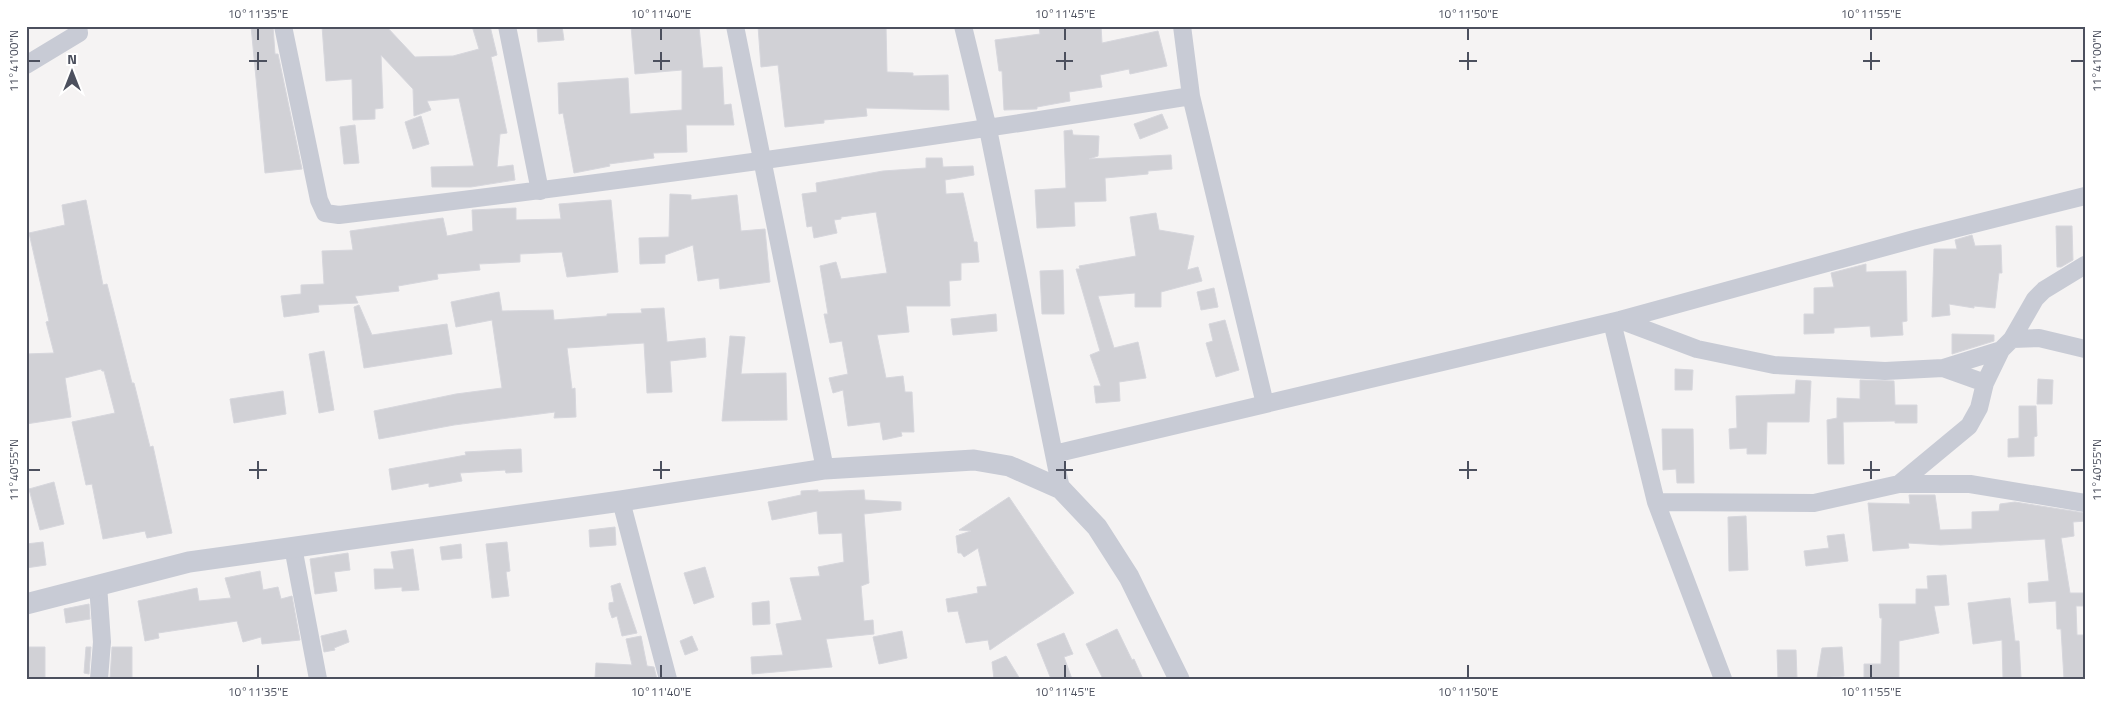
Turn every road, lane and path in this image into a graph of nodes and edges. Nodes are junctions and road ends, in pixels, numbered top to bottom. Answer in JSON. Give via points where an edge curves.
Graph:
{"nodes":[{"id":1,"x":284,"y":26,"type":"edge"},
{"id":2,"x":507,"y":26,"type":"edge"},
{"id":3,"x":735,"y":26,"type":"edge"},
{"id":4,"x":963,"y":26,"type":"edge"},
{"id":5,"x":1182,"y":26,"type":"edge"},
{"id":6,"x":83,"y":28,"type":"edge"},
{"id":7,"x":26,"y":65,"type":"edge"},
{"id":8,"x":1192,"y":96,"type":"junction"},
{"id":9,"x":988,"y":129,"type":"junction"},
{"id":10,"x":762,"y":160,"type":"junction"},
{"id":11,"x":540,"y":191,"type":"junction"},
{"id":12,"x":2085,"y":196,"type":"edge"},
{"id":13,"x":2085,"y":265,"type":"edge"},
{"id":14,"x":1616,"y":321,"type":"junction"},
{"id":15,"x":2006,"y":345,"type":"junction"},
{"id":16,"x":2085,"y":349,"type":"edge"},
{"id":17,"x":1943,"y":368,"type":"junction"},
{"id":18,"x":1986,"y":383,"type":"junction"},
{"id":19,"x":1265,"y":404,"type":"junction"},
{"id":20,"x":1054,"y":454,"type":"junction"},
{"id":21,"x":825,"y":469,"type":"junction"},
{"id":22,"x":1900,"y":484,"type":"junction"},
{"id":23,"x":1061,"y":489,"type":"junction"},
{"id":24,"x":621,"y":501,"type":"junction"},
{"id":25,"x":1656,"y":502,"type":"junction"},
{"id":26,"x":2085,"y":503,"type":"edge"},
{"id":27,"x":293,"y":547,"type":"junction"},
{"id":28,"x":98,"y":585,"type":"junction"},
{"id":29,"x":26,"y":604,"type":"edge"},
{"id":30,"x":99,"y":679,"type":"edge"},
{"id":31,"x":318,"y":679,"type":"edge"},
{"id":32,"x":668,"y":679,"type":"edge"},
{"id":33,"x":1179,"y":679,"type":"edge"},
{"id":34,"x":1723,"y":679,"type":"edge"}],
"edges":[{"from":1,"to":11,"type":"street","via":[[319,200],[325,212],[339,215]]},
{"from":2,"to":11,"type":"street"},
{"from":3,"to":10,"type":"street"},
{"from":4,"to":9,"type":"street"},
{"from":5,"to":8,"type":"street"},
{"from":6,"to":7,"type":"street"},
{"from":8,"to":9,"type":"street"},
{"from":8,"to":19,"type":"street"},
{"from":9,"to":10,"type":"street"},
{"from":9,"to":20,"type":"street"},
{"from":10,"to":11,"type":"street"},
{"from":10,"to":21,"type":"street"},
{"from":12,"to":14,"type":"street"},
{"from":13,"to":15,"type":"street","via":[[2034,299]]},
{"from":14,"to":17,"type":"street","via":[[1697,349],[1774,365],[1885,371]]},
{"from":14,"to":19,"type":"street"},
{"from":14,"to":25,"type":"street"},
{"from":15,"to":16,"type":"street","via":[[2039,338]]},
{"from":15,"to":17,"type":"street"},
{"from":15,"to":18,"type":"street"},
{"from":17,"to":18,"type":"street"},
{"from":18,"to":22,"type":"street","via":[[1979,408],[1969,426]]},
{"from":19,"to":20,"type":"street"},
{"from":20,"to":23,"type":"street"},
{"from":21,"to":23,"type":"street","via":[[974,460],[1008,466]]},
{"from":21,"to":24,"type":"street"},
{"from":22,"to":25,"type":"street","via":[[1814,503]]},
{"from":22,"to":26,"type":"street","via":[[1970,484]]},
{"from":23,"to":33,"type":"street","via":[[1097,527],[1129,577]]},
{"from":24,"to":27,"type":"street"},
{"from":24,"to":32,"type":"street"},
{"from":25,"to":34,"type":"street"},
{"from":27,"to":28,"type":"street","via":[[189,562]]},
{"from":27,"to":31,"type":"street"},
{"from":28,"to":29,"type":"street"},
{"from":28,"to":30,"type":"street","via":[[102,642]]}]}
